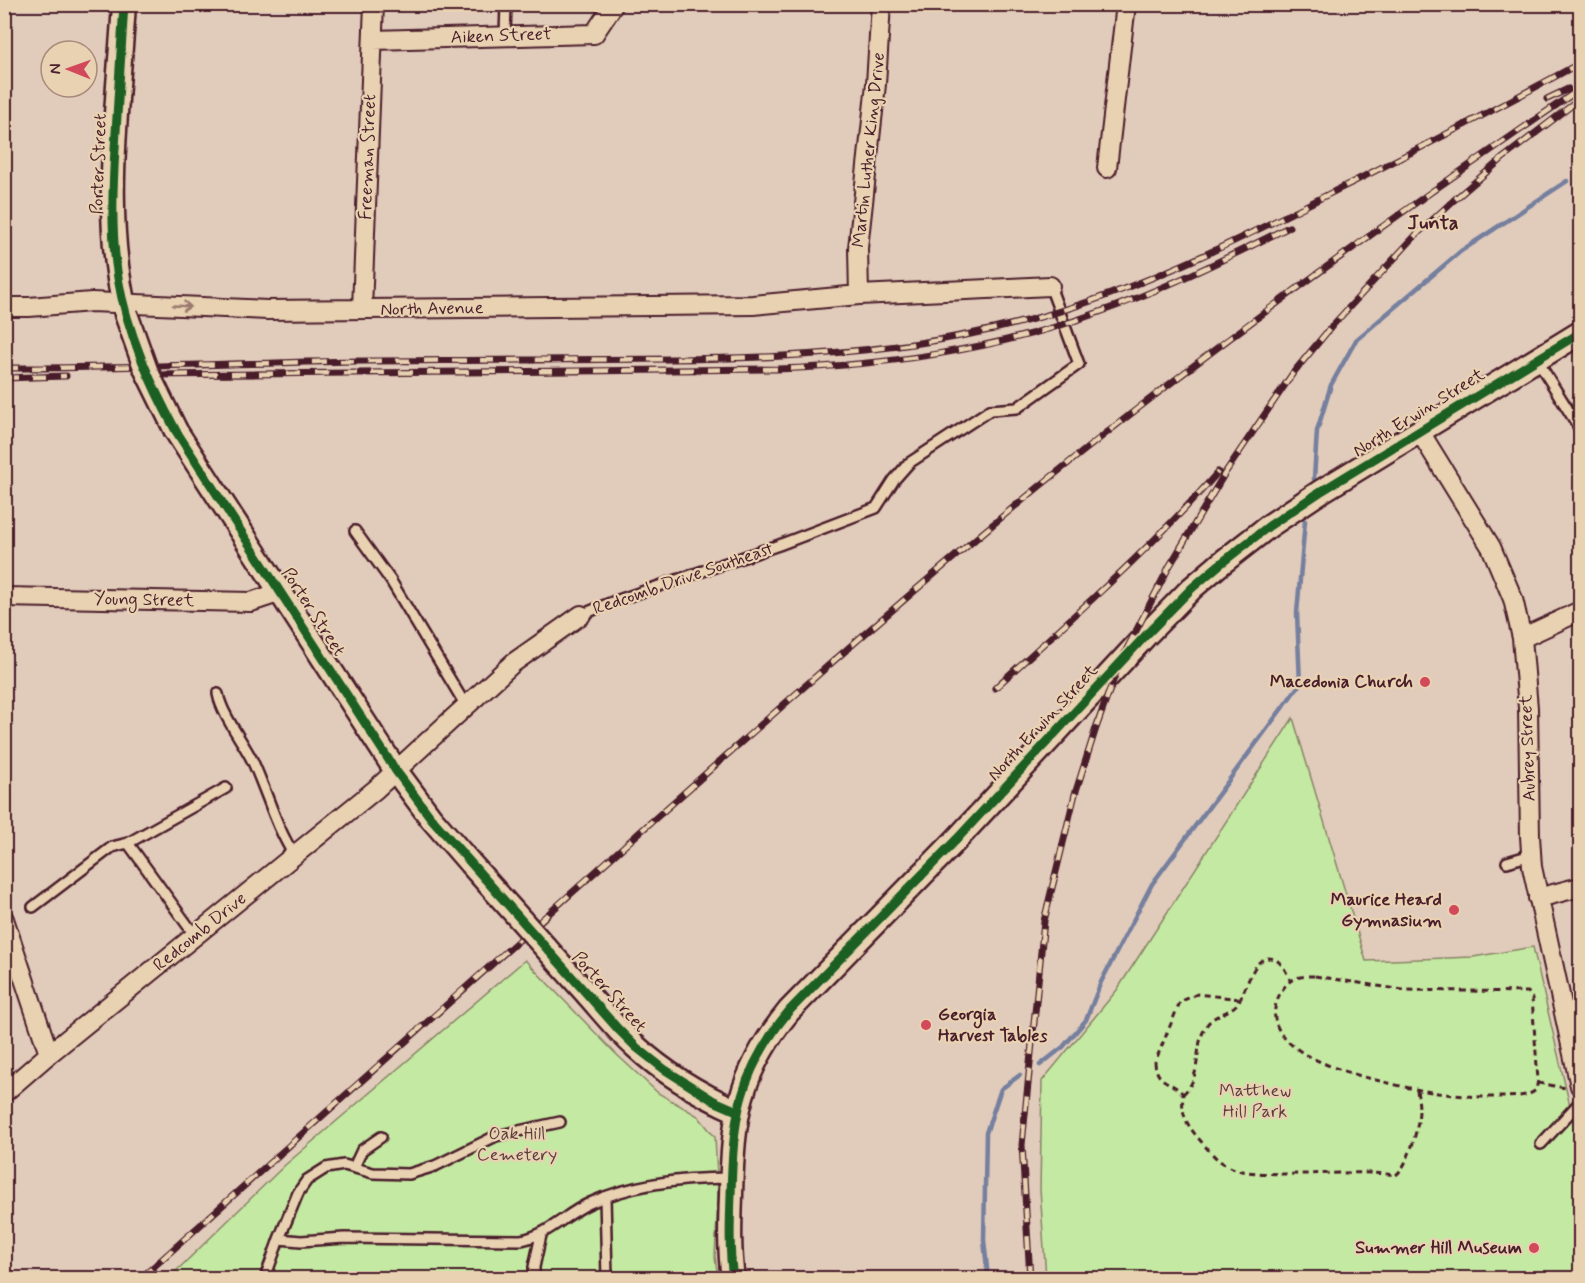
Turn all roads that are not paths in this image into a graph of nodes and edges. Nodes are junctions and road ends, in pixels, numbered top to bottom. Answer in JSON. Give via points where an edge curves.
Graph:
{"nodes":[{"id":1,"x":124,"y":4,"type":"edge"},
{"id":2,"x":374,"y":4,"type":"edge"},
{"id":3,"x":506,"y":4,"type":"edge"},
{"id":4,"x":614,"y":4,"type":"edge"},
{"id":5,"x":881,"y":4,"type":"edge"},
{"id":6,"x":1126,"y":4,"type":"edge"},
{"id":7,"x":505,"y":36,"type":"junction"},
{"id":8,"x":373,"y":40,"type":"junction"},
{"id":9,"x":1107,"y":168,"type":"dead end"},
{"id":10,"x":1050,"y":286,"type":"joint"},
{"id":11,"x":859,"y":294,"type":"junction"},
{"id":12,"x":4,"y":307,"type":"edge"},
{"id":13,"x":125,"y":309,"type":"junction"},
{"id":14,"x":362,"y":309,"type":"junction"},
{"id":15,"x":1581,"y":333,"type":"edge"},
{"id":16,"x":1537,"y":360,"type":"junction"},
{"id":17,"x":1581,"y":429,"type":"edge"},
{"id":18,"x":1420,"y":432,"type":"junction"},
{"id":19,"x":355,"y":531,"type":"dead end"},
{"id":20,"x":281,"y":592,"type":"junction"},
{"id":21,"x":4,"y":597,"type":"edge"},
{"id":22,"x":1581,"y":611,"type":"edge"},
{"id":23,"x":581,"y":615,"type":"joint"},
{"id":24,"x":1522,"y":638,"type":"junction"},
{"id":25,"x":218,"y":694,"type":"dead end"},
{"id":26,"x":466,"y":706,"type":"junction"},
{"id":27,"x":396,"y":771,"type":"junction"},
{"id":28,"x":226,"y":788,"type":"dead end"},
{"id":29,"x":128,"y":843,"type":"junction"},
{"id":30,"x":294,"y":855,"type":"junction"},
{"id":31,"x":1531,"y":855,"type":"junction"},
{"id":32,"x":1507,"y":862,"type":"dead end"},
{"id":33,"x":1581,"y":887,"type":"edge"},
{"id":34,"x":1538,"y":898,"type":"junction"},
{"id":35,"x":33,"y":907,"type":"dead end"},
{"id":36,"x":4,"y":918,"type":"edge"},
{"id":37,"x":196,"y":937,"type":"junction"},
{"id":38,"x":49,"y":1054,"type":"junction"},
{"id":39,"x":1580,"y":1084,"type":"edge"},
{"id":40,"x":4,"y":1094,"type":"edge"},
{"id":41,"x":1581,"y":1102,"type":"edge"},
{"id":42,"x":737,"y":1111,"type":"junction"},
{"id":43,"x":560,"y":1122,"type":"dead end"},
{"id":44,"x":381,"y":1137,"type":"dead end"},
{"id":45,"x":1541,"y":1144,"type":"dead end"},
{"id":46,"x":354,"y":1167,"type":"junction"},
{"id":47,"x":732,"y":1178,"type":"junction"},
{"id":48,"x":605,"y":1197,"type":"junction"},
{"id":49,"x":541,"y":1234,"type":"junction"},
{"id":50,"x":279,"y":1239,"type":"junction"},
{"id":51,"x":265,"y":1278,"type":"edge"},
{"id":52,"x":534,"y":1278,"type":"edge"},
{"id":53,"x":607,"y":1278,"type":"edge"},
{"id":54,"x":733,"y":1278,"type":"edge"}],
"edges":[{"from":1,"to":13,"type":"street","name":"Porter Street","via":[[113,204],[115,254]]},
{"from":2,"to":8,"type":"street","name":"Freeman Street"},
{"from":3,"to":7,"type":"lane"},
{"from":4,"to":7,"type":"street","name":"Aiken Street","via":[[594,34]]},
{"from":5,"to":11,"type":"street","name":"Martin Luther King Drive","via":[[858,248]]},
{"from":6,"to":9,"type":"street"},
{"from":7,"to":8,"type":"street","name":"Aiken Street"},
{"from":8,"to":14,"type":"street","name":"Freeman Street"},
{"from":10,"to":11,"type":"street","name":"North Avenue"},
{"from":10,"to":23,"type":"lane","name":"Redcomb Drive Southeast","via":[[1079,364],[1017,408],[990,410],[909,463],[876,508]]},
{"from":11,"to":14,"type":"street","name":"North Avenue","via":[[753,305]]},
{"from":12,"to":13,"type":"street","name":"North Avenue","via":[[92,302]]},
{"from":13,"to":14,"type":"street","name":"North Avenue","one_way":true},
{"from":13,"to":20,"type":"street","name":"Porter Street","bridge":true,"via":[[146,370],[176,431]]},
{"from":15,"to":16,"type":"street","name":"North Erwin Street"},
{"from":16,"to":17,"type":"lane"},
{"from":16,"to":18,"type":"street","name":"North Erwin Street"},
{"from":18,"to":24,"type":"street","name":"Aubrey Street","via":[[1491,547],[1508,585]]},
{"from":18,"to":42,"type":"street","name":"North Erwin Street","via":[[1269,526],[1192,588],[789,1011],[758,1056]]},
{"from":19,"to":26,"type":"lane","via":[[391,581]]},
{"from":20,"to":21,"type":"street","name":"Young Street","via":[[251,602]]},
{"from":20,"to":27,"type":"street","name":"Porter Street"},
{"from":22,"to":24,"type":"street"},
{"from":23,"to":26,"type":"street","name":"Redcomb Drive Southeast","via":[[513,663]]},
{"from":24,"to":31,"type":"street","name":"Aubrey Street","via":[[1529,722]]},
{"from":25,"to":30,"type":"lane"},
{"from":26,"to":27,"type":"street","name":"Redcomb Drive Southeast"},
{"from":27,"to":30,"type":"street","name":"Redcomb Drive"},
{"from":27,"to":42,"type":"street","name":"Porter Street","bridge":true,"via":[[431,818],[618,1029],[650,1059]]},
{"from":28,"to":29,"type":"lane"},
{"from":29,"to":35,"type":"lane","via":[[112,847]]},
{"from":29,"to":37,"type":"lane"},
{"from":30,"to":37,"type":"street","name":"Redcomb Drive"},
{"from":31,"to":32,"type":"lane"},
{"from":31,"to":34,"type":"street","name":"Aubrey Street"},
{"from":33,"to":34,"type":"street"},
{"from":34,"to":39,"type":"street","name":"Aubrey Street"},
{"from":36,"to":38,"type":"street"},
{"from":37,"to":38,"type":"street","name":"Redcomb Drive"},
{"from":38,"to":40,"type":"street","name":"Redcomb Drive"},
{"from":41,"to":45,"type":"lane"},
{"from":42,"to":47,"type":"street","name":"North Erwin Street"},
{"from":43,"to":46,"type":"lane","via":[[496,1136],[435,1166],[409,1174],[374,1173]]},
{"from":44,"to":46,"type":"lane","via":[[362,1150]]},
{"from":46,"to":50,"type":"lane","via":[[326,1168],[307,1180]]},
{"from":47,"to":48,"type":"lane","via":[[686,1178]]},
{"from":47,"to":54,"type":"street","name":"North Erwin Street"},
{"from":48,"to":49,"type":"lane","via":[[576,1210]]},
{"from":48,"to":53,"type":"lane"},
{"from":49,"to":50,"type":"lane","via":[[521,1240]]},
{"from":49,"to":52,"type":"lane"},
{"from":50,"to":51,"type":"lane"}]}
